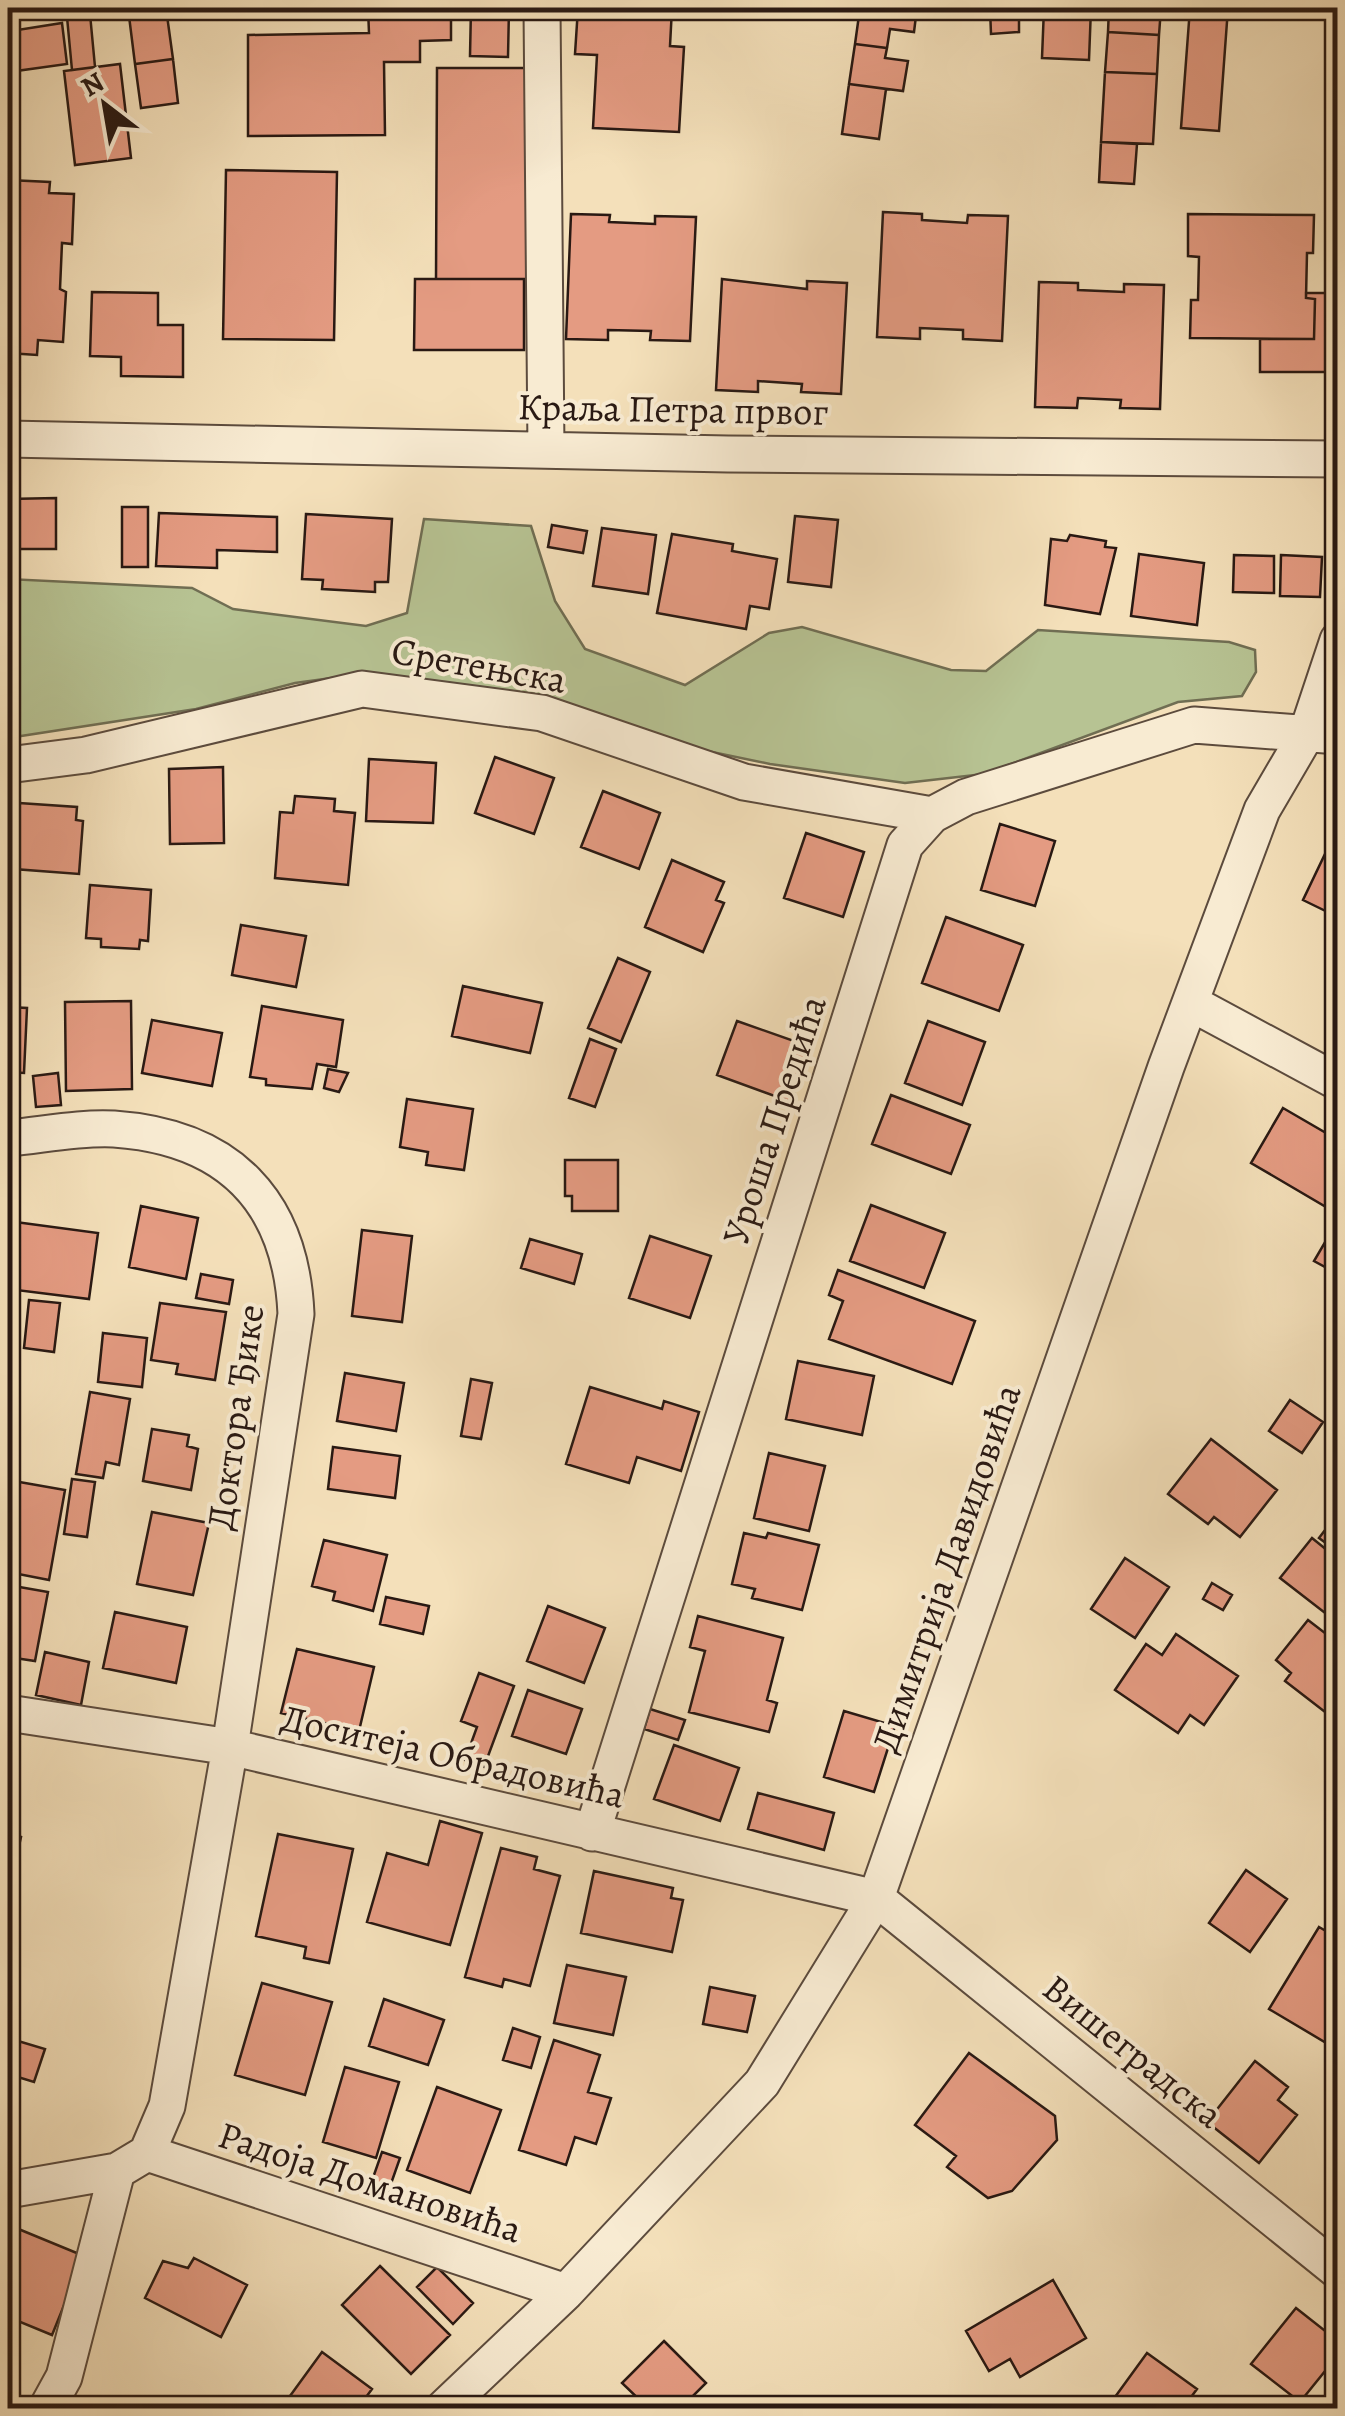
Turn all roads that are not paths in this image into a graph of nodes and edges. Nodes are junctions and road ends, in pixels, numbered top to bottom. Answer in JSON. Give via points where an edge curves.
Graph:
{"nodes":[{"id":1,"x":542,"y":8,"type":"edge"},
{"id":2,"x":8,"y":439,"type":"edge"},
{"id":3,"x":546,"y":450,"type":"junction"},
{"id":4,"x":1338,"y":459,"type":"edge"},
{"id":5,"x":1338,"y":640,"type":"edge"},
{"id":6,"x":1322,"y":734,"type":"edge"},
{"id":7,"x":8,"y":765,"type":"edge"},
{"id":8,"x":932,"y":815,"type":"junction"},
{"id":9,"x":1191,"y":1003,"type":"junction"},
{"id":10,"x":1338,"y":1082,"type":"edge"},
{"id":11,"x":8,"y":1138,"type":"edge"},
{"id":12,"x":8,"y":1713,"type":"edge"},
{"id":13,"x":230,"y":1747,"type":"junction"},
{"id":14,"x":592,"y":1833,"type":"junction"},
{"id":15,"x":876,"y":1898,"type":"junction"},
{"id":16,"x":148,"y":2153,"type":"junction"},
{"id":17,"x":117,"y":2171,"type":"junction"},
{"id":18,"x":8,"y":2190,"type":"edge"},
{"id":19,"x":1338,"y":2271,"type":"edge"},
{"id":20,"x":566,"y":2292,"type":"junction"},
{"id":21,"x":47,"y":2408,"type":"edge"},
{"id":22,"x":444,"y":2408,"type":"edge"}],
"edges":[{"from":1,"to":3,"type":"street"},
{"from":2,"to":3,"type":"street","name":"Краља Петра првог"},
{"from":3,"to":4,"type":"street","name":"Краља Петра првог"},
{"from":5,"to":6,"type":"street","name":"Димитрија Давидовића"},
{"from":6,"to":8,"type":"street","name":"Уроша Предића","via":[[1194,725],[966,797]]},
{"from":6,"to":9,"type":"street","name":"Димитрија Давидовића","via":[[1262,810]]},
{"from":7,"to":8,"type":"street","name":"Сретењска","via":[[86,755],[362,688],[542,713],[744,782]]},
{"from":8,"to":14,"type":"street","name":"Уроша Предића","via":[[906,845]]},
{"from":9,"to":10,"type":"street"},
{"from":9,"to":15,"type":"street","name":"Димитрија Давидовића"},
{"from":11,"to":13,"type":"street","name":"Доктора Ђике","via":[[112,1129],[186,1144],[209,1153],[253,1188],[284,1237],[296,1314]]},
{"from":12,"to":13,"type":"street","name":"Доситеја Обрадовића"},
{"from":13,"to":14,"type":"street","name":"Доситеја Обрадовића"},
{"from":13,"to":16,"type":"street","via":[[180,2052]]},
{"from":14,"to":15,"type":"street","name":"Доситеја Обрадовића"},
{"from":15,"to":19,"type":"street","name":"Вишеградска"},
{"from":15,"to":20,"type":"street","name":"Димитрија Давидовића","via":[[762,2083]]},
{"from":16,"to":17,"type":"street"},
{"from":16,"to":20,"type":"street","name":"Радоја Домановића"},
{"from":17,"to":18,"type":"street"},
{"from":17,"to":21,"type":"street","via":[[64,2377]]},
{"from":20,"to":22,"type":"street","name":"Димитрија Давидовића"}]}
